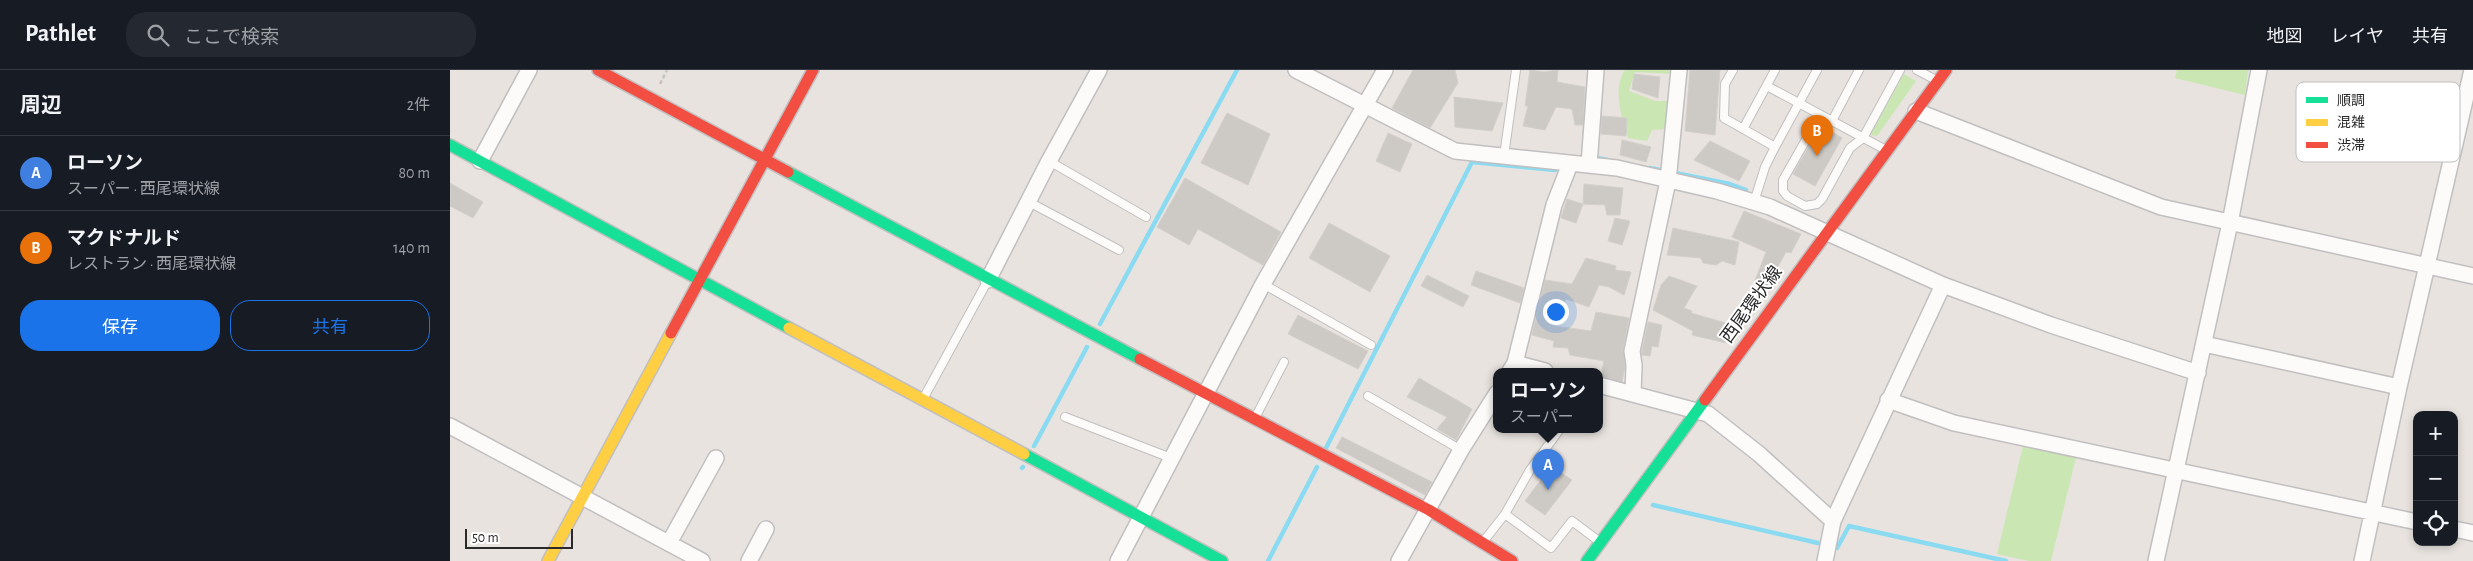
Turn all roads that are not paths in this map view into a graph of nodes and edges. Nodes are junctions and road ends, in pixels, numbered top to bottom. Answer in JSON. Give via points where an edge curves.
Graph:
{"nodes":[{"id":1,"x":529,"y":70,"type":"edge"},
{"id":2,"x":598,"y":70,"type":"edge"},
{"id":3,"x":813,"y":70,"type":"edge"},
{"id":4,"x":1099,"y":70,"type":"edge"},
{"id":5,"x":1296,"y":70,"type":"edge"},
{"id":6,"x":1385,"y":70,"type":"edge"},
{"id":7,"x":1516,"y":70,"type":"edge"},
{"id":8,"x":1596,"y":70,"type":"edge"},
{"id":9,"x":1678,"y":70,"type":"edge"},
{"id":10,"x":1733,"y":70,"type":"edge"},
{"id":11,"x":1775,"y":70,"type":"edge"},
{"id":12,"x":1817,"y":70,"type":"edge"},
{"id":13,"x":1859,"y":70,"type":"edge"},
{"id":14,"x":1900,"y":70,"type":"edge"},
{"id":15,"x":1917,"y":70,"type":"edge"},
{"id":16,"x":1946,"y":70,"type":"edge"},
{"id":17,"x":2259,"y":70,"type":"edge"},
{"id":18,"x":2472,"y":70,"type":"edge"},
{"id":19,"x":1938,"y":81,"type":"junction"},
{"id":20,"x":1767,"y":86,"type":"junction"},
{"id":21,"x":1799,"y":103,"type":"junction"},
{"id":22,"x":1365,"y":107,"type":"junction"},
{"id":23,"x":1916,"y":111,"type":"junction"},
{"id":24,"x":1820,"y":115,"type":"junction"},
{"id":25,"x":1832,"y":121,"type":"junction"},
{"id":26,"x":2460,"y":124,"type":"edge"},
{"id":27,"x":1743,"y":129,"type":"junction"},
{"id":28,"x":1863,"y":138,"type":"junction"},
{"id":29,"x":450,"y":145,"type":"edge"},
{"id":30,"x":1775,"y":147,"type":"junction"},
{"id":31,"x":1886,"y":150,"type":"junction"},
{"id":32,"x":1504,"y":156,"type":"junction"},
{"id":33,"x":766,"y":160,"type":"junction"},
{"id":34,"x":480,"y":161,"type":"junction"},
{"id":35,"x":1048,"y":161,"type":"junction"},
{"id":36,"x":2451,"y":162,"type":"edge"},
{"id":37,"x":1570,"y":164,"type":"junction"},
{"id":38,"x":1589,"y":166,"type":"junction"},
{"id":39,"x":1669,"y":173,"type":"junction"},
{"id":40,"x":1028,"y":202,"type":"junction"},
{"id":41,"x":1754,"y":202,"type":"junction"},
{"id":42,"x":1146,"y":217,"type":"dead end"},
{"id":43,"x":2230,"y":224,"type":"junction"},
{"id":44,"x":1827,"y":233,"type":"junction"},
{"id":45,"x":1119,"y":250,"type":"dead end"},
{"id":46,"x":2428,"y":267,"type":"junction"},
{"id":47,"x":2473,"y":276,"type":"edge"},
{"id":48,"x":988,"y":280,"type":"junction"},
{"id":49,"x":701,"y":281,"type":"junction"},
{"id":50,"x":1263,"y":284,"type":"junction"},
{"id":51,"x":1943,"y":285,"type":"junction"},
{"id":52,"x":2204,"y":344,"type":"junction"},
{"id":53,"x":1371,"y":345,"type":"dead end"},
{"id":54,"x":1284,"y":362,"type":"dead end"},
{"id":55,"x":1513,"y":367,"type":"edge"},
{"id":56,"x":2198,"y":373,"type":"junction"},
{"id":57,"x":1603,"y":386,"type":"edge"},
{"id":58,"x":2399,"y":387,"type":"junction"},
{"id":59,"x":1204,"y":394,"type":"junction"},
{"id":60,"x":1632,"y":394,"type":"junction"},
{"id":61,"x":1368,"y":396,"type":"dead end"},
{"id":62,"x":1493,"y":399,"type":"edge"},
{"id":63,"x":1888,"y":400,"type":"junction"},
{"id":64,"x":922,"y":401,"type":"junction"},
{"id":65,"x":1696,"y":411,"type":"junction"},
{"id":66,"x":1064,"y":417,"type":"dead end"},
{"id":67,"x":1254,"y":419,"type":"junction"},
{"id":68,"x":450,"y":426,"type":"edge"},
{"id":69,"x":1557,"y":433,"type":"edge"},
{"id":70,"x":1461,"y":450,"type":"junction"},
{"id":71,"x":716,"y":458,"type":"dead end"},
{"id":72,"x":1171,"y":458,"type":"junction"},
{"id":73,"x":2176,"y":471,"type":"junction"},
{"id":74,"x":584,"y":498,"type":"junction"},
{"id":75,"x":1429,"y":510,"type":"junction"},
{"id":76,"x":2372,"y":513,"type":"junction"},
{"id":77,"x":1504,"y":514,"type":"junction"},
{"id":78,"x":1140,"y":517,"type":"junction"},
{"id":79,"x":1833,"y":521,"type":"junction"},
{"id":80,"x":2413,"y":521,"type":"edge"},
{"id":81,"x":766,"y":529,"type":"dead end"},
{"id":82,"x":2458,"y":530,"type":"edge"},
{"id":83,"x":2473,"y":533,"type":"edge"},
{"id":84,"x":1600,"y":542,"type":"junction"},
{"id":85,"x":669,"y":543,"type":"junction"},
{"id":86,"x":1482,"y":544,"type":"junction"},
{"id":87,"x":548,"y":561,"type":"edge"},
{"id":88,"x":702,"y":561,"type":"edge"},
{"id":89,"x":749,"y":561,"type":"edge"},
{"id":90,"x":1118,"y":561,"type":"edge"},
{"id":91,"x":1222,"y":561,"type":"edge"},
{"id":92,"x":1399,"y":561,"type":"edge"},
{"id":93,"x":1512,"y":561,"type":"edge"},
{"id":94,"x":1587,"y":561,"type":"edge"},
{"id":95,"x":1825,"y":561,"type":"edge"},
{"id":96,"x":2156,"y":561,"type":"edge"},
{"id":97,"x":2362,"y":561,"type":"edge"}],
"edges":[{"from":1,"to":34,"type":"street"},
{"from":2,"to":33,"type":"street"},
{"from":3,"to":33,"type":"street"},
{"from":4,"to":35,"type":"street"},
{"from":5,"to":22,"type":"street"},
{"from":6,"to":22,"type":"street"},
{"from":7,"to":32,"type":"lane"},
{"from":8,"to":38,"type":"street"},
{"from":9,"to":39,"type":"street"},
{"from":10,"to":27,"type":"lane","via":[[1725,84],[1724,118]]},
{"from":11,"to":20,"type":"lane"},
{"from":12,"to":21,"type":"lane"},
{"from":13,"to":25,"type":"lane"},
{"from":14,"to":28,"type":"lane"},
{"from":15,"to":19,"type":"lane"},
{"from":16,"to":19,"type":"street","name":"西尾環状線"},
{"from":17,"to":43,"type":"street"},
{"from":18,"to":26,"type":"street"},
{"from":19,"to":23,"type":"street","name":"西尾環状線"},
{"from":20,"to":21,"type":"lane"},
{"from":20,"to":27,"type":"lane"},
{"from":21,"to":24,"type":"lane"},
{"from":21,"to":30,"type":"lane"},
{"from":22,"to":32,"type":"street","via":[[1455,151]]},
{"from":22,"to":50,"type":"street"},
{"from":23,"to":31,"type":"street","name":"西尾環状線"},
{"from":23,"to":43,"type":"street","via":[[2161,207]]},
{"from":24,"to":25,"type":"lane"},
{"from":24,"to":28,"type":"lane","via":[[1783,180],[1782,191],[1805,206],[1822,200],[1850,148]]},
{"from":25,"to":28,"type":"lane"},
{"from":27,"to":30,"type":"lane"},
{"from":28,"to":31,"type":"lane"},
{"from":29,"to":34,"type":"street"},
{"from":30,"to":41,"type":"lane"},
{"from":31,"to":44,"type":"street","name":"西尾環状線"},
{"from":32,"to":37,"type":"street"},
{"from":33,"to":48,"type":"street"},
{"from":33,"to":49,"type":"street"},
{"from":34,"to":49,"type":"street"},
{"from":35,"to":40,"type":"street"},
{"from":35,"to":42,"type":"lane"},
{"from":36,"to":46,"type":"street"},
{"from":37,"to":38,"type":"street"},
{"from":37,"to":55,"type":"street","via":[[1554,205]]},
{"from":38,"to":39,"type":"street"},
{"from":39,"to":41,"type":"street"},
{"from":39,"to":60,"type":"street","via":[[1632,351]]},
{"from":40,"to":45,"type":"lane"},
{"from":40,"to":48,"type":"street"},
{"from":41,"to":44,"type":"street"},
{"from":43,"to":46,"type":"street"},
{"from":43,"to":52,"type":"street"},
{"from":44,"to":51,"type":"street"},
{"from":44,"to":65,"type":"street","name":"西尾環状線"},
{"from":46,"to":47,"type":"street"},
{"from":46,"to":58,"type":"street"},
{"from":48,"to":59,"type":"street"},
{"from":48,"to":64,"type":"lane"},
{"from":49,"to":64,"type":"street"},
{"from":49,"to":74,"type":"street"},
{"from":50,"to":53,"type":"lane"},
{"from":50,"to":59,"type":"street"},
{"from":51,"to":56,"type":"street","via":[[2051,325]]},
{"from":51,"to":63,"type":"street"},
{"from":52,"to":56,"type":"street"},
{"from":52,"to":58,"type":"street"},
{"from":54,"to":67,"type":"lane"},
{"from":56,"to":73,"type":"street"},
{"from":57,"to":60,"type":"street"},
{"from":58,"to":76,"type":"street"},
{"from":59,"to":67,"type":"street"},
{"from":59,"to":72,"type":"street"},
{"from":60,"to":65,"type":"street"},
{"from":61,"to":70,"type":"lane"},
{"from":62,"to":70,"type":"street"},
{"from":63,"to":73,"type":"street","via":[[1954,423]]},
{"from":63,"to":79,"type":"street"},
{"from":64,"to":78,"type":"street"},
{"from":65,"to":79,"type":"street","via":[[1708,414],[1759,454]]},
{"from":65,"to":84,"type":"street","name":"西尾環状線"},
{"from":66,"to":72,"type":"lane"},
{"from":67,"to":75,"type":"street"},
{"from":68,"to":74,"type":"street"},
{"from":69,"to":77,"type":"lane"},
{"from":70,"to":75,"type":"street"},
{"from":71,"to":85,"type":"street"},
{"from":72,"to":78,"type":"street"},
{"from":73,"to":76,"type":"street"},
{"from":73,"to":96,"type":"street"},
{"from":74,"to":85,"type":"street"},
{"from":74,"to":87,"type":"street"},
{"from":75,"to":86,"type":"street"},
{"from":75,"to":92,"type":"street"},
{"from":76,"to":80,"type":"street"},
{"from":76,"to":97,"type":"street"},
{"from":77,"to":84,"type":"lane","via":[[1551,548],[1572,521]]},
{"from":77,"to":86,"type":"lane"},
{"from":78,"to":90,"type":"street"},
{"from":78,"to":91,"type":"street"},
{"from":79,"to":95,"type":"street"},
{"from":81,"to":89,"type":"street"},
{"from":82,"to":83,"type":"street"},
{"from":84,"to":94,"type":"street","name":"西尾環状線"},
{"from":85,"to":88,"type":"street"},
{"from":86,"to":93,"type":"street"}]}
